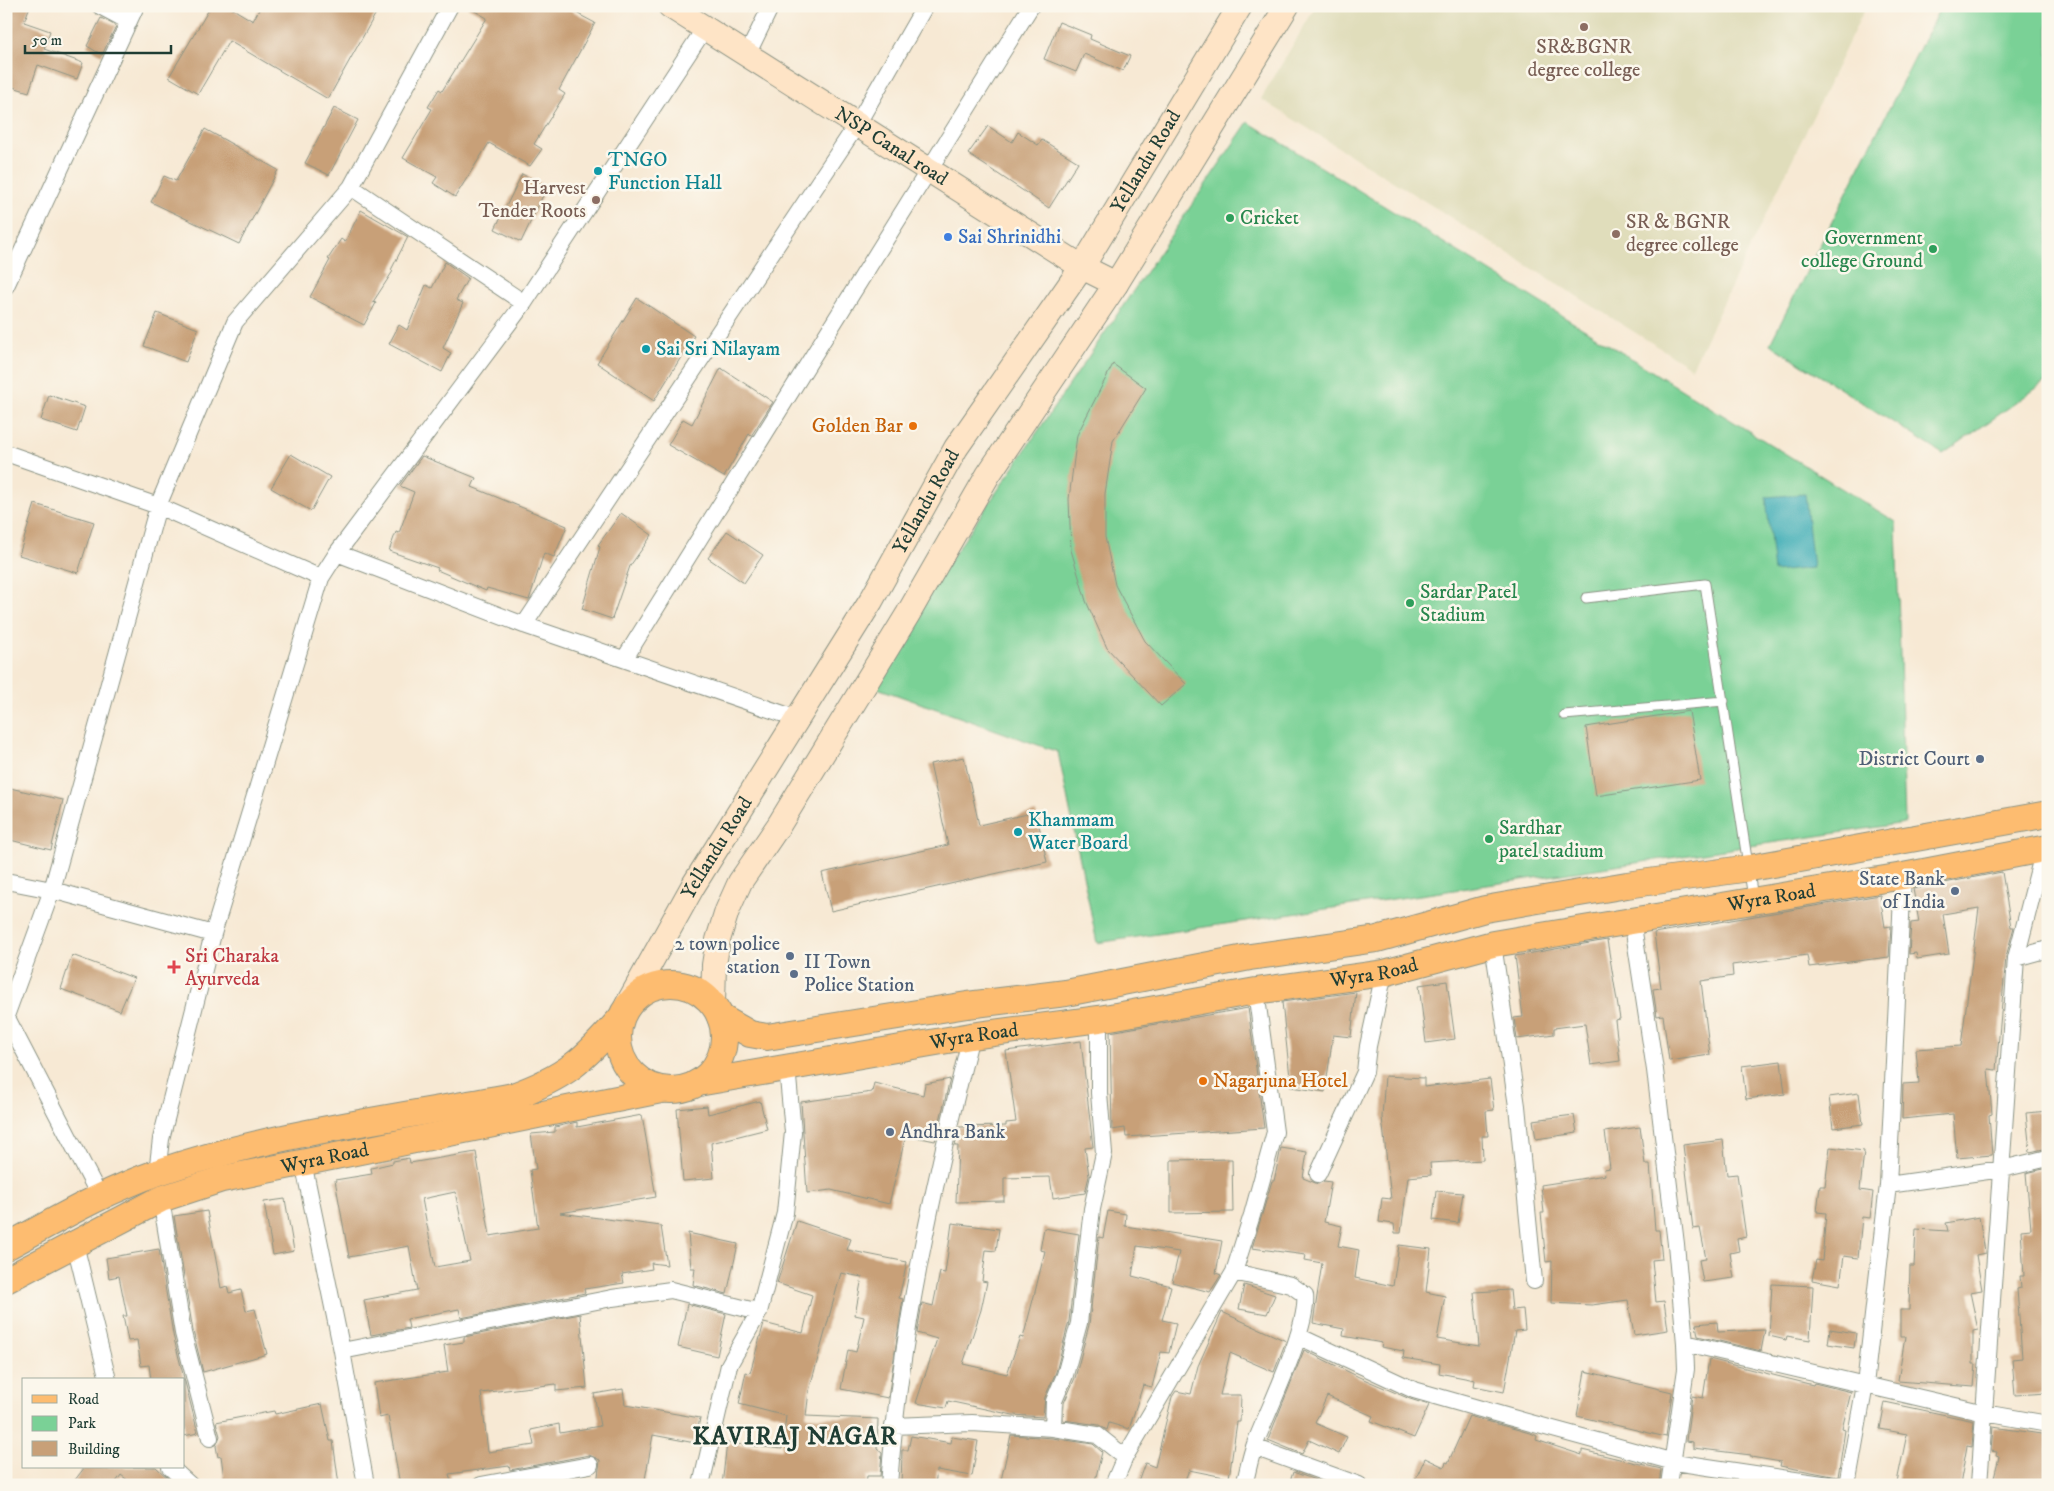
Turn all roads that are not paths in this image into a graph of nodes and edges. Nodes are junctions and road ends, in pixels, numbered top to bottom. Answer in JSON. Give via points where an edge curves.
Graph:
{"nodes":[{"id":1,"x":100,"y":6,"type":"edge"},
{"id":2,"x":136,"y":6,"type":"edge"},
{"id":3,"x":450,"y":6,"type":"edge"},
{"id":4,"x":670,"y":6,"type":"edge"},
{"id":5,"x":771,"y":6,"type":"edge"},
{"id":6,"x":925,"y":6,"type":"edge"},
{"id":7,"x":1031,"y":6,"type":"edge"},
{"id":8,"x":1240,"y":6,"type":"edge"},
{"id":9,"x":1287,"y":6,"type":"edge"},
{"id":10,"x":128,"y":21,"type":"junction"},
{"id":11,"x":705,"y":28,"type":"junction"},
{"id":12,"x":747,"y":55,"type":"junction"},
{"id":13,"x":858,"y":123,"type":"junction"},
{"id":14,"x":929,"y":168,"type":"junction"},
{"id":15,"x":351,"y":187,"type":"junction"},
{"id":16,"x":1082,"y":267,"type":"junction"},
{"id":17,"x":1116,"y":284,"type":"junction"},
{"id":18,"x":6,"y":286,"type":"edge"},
{"id":19,"x":524,"y":303,"type":"junction"},
{"id":20,"x":6,"y":453,"type":"edge"},
{"id":21,"x":158,"y":506,"type":"junction"},
{"id":22,"x":337,"y":553,"type":"junction"},
{"id":23,"x":321,"y":578,"type":"junction"},
{"id":24,"x":1586,"y":598,"type":"dead end"},
{"id":25,"x":524,"y":625,"type":"junction"},
{"id":26,"x":624,"y":658,"type":"junction"},
{"id":27,"x":1724,"y":701,"type":"junction"},
{"id":28,"x":1564,"y":716,"type":"dead end"},
{"id":29,"x":798,"y":719,"type":"junction"},
{"id":30,"x":2048,"y":814,"type":"edge"},
{"id":31,"x":2046,"y":848,"type":"edge"},
{"id":32,"x":1750,"y":868,"type":"junction"},
{"id":33,"x":1903,"y":876,"type":"junction"},
{"id":34,"x":6,"y":880,"type":"edge"},
{"id":35,"x":52,"y":890,"type":"junction"},
{"id":36,"x":1754,"y":900,"type":"junction"},
{"id":37,"x":1632,"y":919,"type":"junction"},
{"id":38,"x":213,"y":934,"type":"junction"},
{"id":39,"x":1493,"y":944,"type":"junction"},
{"id":40,"x":2048,"y":949,"type":"edge"},
{"id":41,"x":2016,"y":958,"type":"junction"},
{"id":42,"x":1384,"y":973,"type":"junction"},
{"id":43,"x":1256,"y":991,"type":"junction"},
{"id":44,"x":717,"y":1010,"type":"junction"},
{"id":45,"x":623,"y":1012,"type":"junction"},
{"id":46,"x":6,"y":1016,"type":"edge"},
{"id":47,"x":1099,"y":1019,"type":"junction"},
{"id":48,"x":972,"y":1036,"type":"junction"},
{"id":49,"x":787,"y":1067,"type":"junction"},
{"id":50,"x":698,"y":1083,"type":"junction"},
{"id":51,"x":660,"y":1090,"type":"junction"},
{"id":52,"x":2048,"y":1158,"type":"edge"},
{"id":53,"x":303,"y":1162,"type":"junction"},
{"id":54,"x":2002,"y":1169,"type":"junction"},
{"id":55,"x":157,"y":1173,"type":"junction"},
{"id":56,"x":1318,"y":1174,"type":"dead end"},
{"id":57,"x":1888,"y":1185,"type":"junction"},
{"id":58,"x":100,"y":1197,"type":"junction"},
{"id":59,"x":161,"y":1199,"type":"junction"},
{"id":60,"x":75,"y":1244,"type":"junction"},
{"id":61,"x":6,"y":1247,"type":"edge"},
{"id":62,"x":1234,"y":1272,"type":"junction"},
{"id":63,"x":6,"y":1280,"type":"edge"},
{"id":64,"x":1534,"y":1281,"type":"dead end"},
{"id":65,"x":759,"y":1312,"type":"junction"},
{"id":66,"x":1298,"y":1336,"type":"junction"},
{"id":67,"x":1685,"y":1343,"type":"junction"},
{"id":68,"x":342,"y":1351,"type":"junction"},
{"id":69,"x":108,"y":1378,"type":"edge"},
{"id":70,"x":1865,"y":1385,"type":"junction"},
{"id":71,"x":1985,"y":1413,"type":"junction"},
{"id":72,"x":2048,"y":1424,"type":"edge"},
{"id":73,"x":893,"y":1426,"type":"junction"},
{"id":74,"x":1053,"y":1428,"type":"junction"},
{"id":75,"x":210,"y":1438,"type":"dead end"},
{"id":76,"x":1254,"y":1447,"type":"junction"},
{"id":77,"x":1125,"y":1457,"type":"junction"},
{"id":78,"x":1674,"y":1462,"type":"junction"},
{"id":79,"x":590,"y":1465,"type":"dead end"},
{"id":80,"x":171,"y":1468,"type":"edge"},
{"id":81,"x":190,"y":1485,"type":"edge"},
{"id":82,"x":366,"y":1485,"type":"edge"},
{"id":83,"x":481,"y":1485,"type":"edge"},
{"id":84,"x":701,"y":1485,"type":"edge"},
{"id":85,"x":889,"y":1485,"type":"edge"},
{"id":86,"x":1113,"y":1485,"type":"edge"},
{"id":87,"x":1244,"y":1485,"type":"edge"},
{"id":88,"x":1359,"y":1485,"type":"edge"},
{"id":89,"x":1669,"y":1485,"type":"edge"},
{"id":90,"x":1829,"y":1485,"type":"edge"},
{"id":91,"x":1847,"y":1485,"type":"edge"},
{"id":92,"x":1979,"y":1485,"type":"edge"}],
"edges":[{"from":1,"to":10,"type":"street"},
{"from":2,"to":10,"type":"street"},
{"from":3,"to":15,"type":"street"},
{"from":4,"to":11,"type":"main road","name":"NSP Canal road"},
{"from":5,"to":12,"type":"street"},
{"from":6,"to":13,"type":"street"},
{"from":7,"to":14,"type":"street"},
{"from":8,"to":16,"type":"main road","name":"Yellandu Road"},
{"from":9,"to":17,"type":"main road","name":"Yellandu Road"},
{"from":10,"to":18,"type":"street"},
{"from":11,"to":12,"type":"main road","name":"NSP Canal road"},
{"from":11,"to":19,"type":"street"},
{"from":12,"to":13,"type":"main road","name":"NSP Canal road"},
{"from":13,"to":14,"type":"main road","name":"NSP Canal road"},
{"from":13,"to":25,"type":"street"},
{"from":14,"to":16,"type":"main road","name":"NSP Canal road"},
{"from":14,"to":26,"type":"street"},
{"from":15,"to":19,"type":"street"},
{"from":15,"to":21,"type":"street","via":[[235,322]]},
{"from":16,"to":17,"type":"main road","name":"NSP Canal road"},
{"from":16,"to":29,"type":"main road","name":"Yellandu Road","via":[[956,448],[871,601]]},
{"from":17,"to":44,"type":"main road","name":"Yellandu Road","via":[[988,475],[908,614],[779,825],[740,882],[718,940],[714,965]]},
{"from":19,"to":22,"type":"street"},
{"from":20,"to":21,"type":"street"},
{"from":21,"to":23,"type":"street"},
{"from":21,"to":35,"type":"street"},
{"from":22,"to":23,"type":"street"},
{"from":22,"to":25,"type":"street"},
{"from":23,"to":38,"type":"street"},
{"from":24,"to":27,"type":"lane","via":[[1705,584]]},
{"from":25,"to":26,"type":"street"},
{"from":26,"to":29,"type":"street"},
{"from":27,"to":28,"type":"lane"},
{"from":27,"to":32,"type":"lane"},
{"from":29,"to":45,"type":"main road","name":"Yellandu Road","via":[[693,886]]},
{"from":30,"to":32,"type":"main road","name":"Wyra Road"},
{"from":31,"to":33,"type":"main road","name":"Wyra Road"},
{"from":31,"to":41,"type":"street"},
{"from":32,"to":36,"type":"lane"},
{"from":32,"to":44,"type":"main road","name":"Wyra Road","via":[[1485,909],[1377,939],[1250,957],[1066,993],[958,1006],[787,1034],[750,1034]]},
{"from":33,"to":36,"type":"main road","name":"Wyra Road"},
{"from":33,"to":57,"type":"street"},
{"from":34,"to":35,"type":"street"},
{"from":35,"to":38,"type":"street"},
{"from":35,"to":46,"type":"street"},
{"from":36,"to":37,"type":"main road","name":"Wyra Road"},
{"from":37,"to":39,"type":"main road","name":"Wyra Road"},
{"from":37,"to":67,"type":"street","via":[[1655,1070]]},
{"from":38,"to":55,"type":"street","via":[[161,1139]]},
{"from":39,"to":42,"type":"main road","name":"Wyra Road"},
{"from":39,"to":64,"type":"street","via":[[1517,1106]]},
{"from":40,"to":41,"type":"street"},
{"from":41,"to":54,"type":"street"},
{"from":42,"to":43,"type":"main road","name":"Wyra Road"},
{"from":42,"to":56,"type":"street","via":[[1365,1072]]},
{"from":43,"to":47,"type":"main road","name":"Wyra Road"},
{"from":43,"to":62,"type":"street","via":[[1275,1132]]},
{"from":44,"to":45,"type":"main road","name":"Wyra Road","via":[[701,993],[670,983],[646,990]]},
{"from":44,"to":50,"type":"main road","name":"Wyra Road","via":[[724,1031],[723,1046],[719,1061]]},
{"from":45,"to":51,"type":"main road","via":[[616,1037],[620,1056],[629,1072]]},
{"from":45,"to":55,"type":"main road","name":"Wyra Road","via":[[597,1045],[572,1068],[543,1086],[514,1096],[298,1136],[210,1156]]},
{"from":46,"to":58,"type":"street"},
{"from":47,"to":48,"type":"main road","name":"Wyra Road"},
{"from":47,"to":74,"type":"street","via":[[1104,1153],[1092,1209],[1079,1323],[1065,1375],[1054,1401]]},
{"from":48,"to":49,"type":"main road","name":"Wyra Road"},
{"from":48,"to":73,"type":"street","via":[[938,1168]]},
{"from":49,"to":50,"type":"main road","name":"Wyra Road"},
{"from":49,"to":65,"type":"street","via":[[793,1132],[785,1213]]},
{"from":50,"to":51,"type":"main road","name":"Wyra Road","via":[[674,1090]]},
{"from":51,"to":53,"type":"main road","name":"Wyra Road"},
{"from":52,"to":54,"type":"street"},
{"from":53,"to":59,"type":"main road","name":"Wyra Road","via":[[222,1179]]},
{"from":53,"to":68,"type":"street"},
{"from":54,"to":57,"type":"street"},
{"from":54,"to":71,"type":"street"},
{"from":55,"to":58,"type":"main road","name":"Wyra Road"},
{"from":57,"to":70,"type":"street"},
{"from":58,"to":61,"type":"main road","name":"Wyra Road"},
{"from":59,"to":60,"type":"main road","name":"Wyra Road"},
{"from":59,"to":75,"type":"street","via":[[183,1333]]},
{"from":60,"to":63,"type":"main road","name":"Wyra Road"},
{"from":60,"to":69,"type":"street"},
{"from":62,"to":66,"type":"street","via":[[1291,1285],[1305,1295]]},
{"from":62,"to":77,"type":"street"},
{"from":65,"to":68,"type":"street","via":[[671,1290],[602,1300]]},
{"from":65,"to":84,"type":"street","via":[[729,1365]]},
{"from":66,"to":76,"type":"street"},
{"from":66,"to":78,"type":"street","via":[[1414,1390]]},
{"from":67,"to":70,"type":"street"},
{"from":67,"to":78,"type":"street","via":[[1686,1369]]},
{"from":68,"to":82,"type":"street"},
{"from":70,"to":71,"type":"street"},
{"from":70,"to":91,"type":"street"},
{"from":71,"to":72,"type":"street"},
{"from":71,"to":92,"type":"street"},
{"from":73,"to":74,"type":"street","via":[[972,1422]]},
{"from":73,"to":85,"type":"street"},
{"from":74,"to":77,"type":"street","via":[[1097,1435]]},
{"from":76,"to":87,"type":"street"},
{"from":76,"to":88,"type":"street"},
{"from":77,"to":86,"type":"street"},
{"from":78,"to":89,"type":"street"},
{"from":78,"to":90,"type":"street"},
{"from":79,"to":83,"type":"street"},
{"from":80,"to":81,"type":"street"}]}
